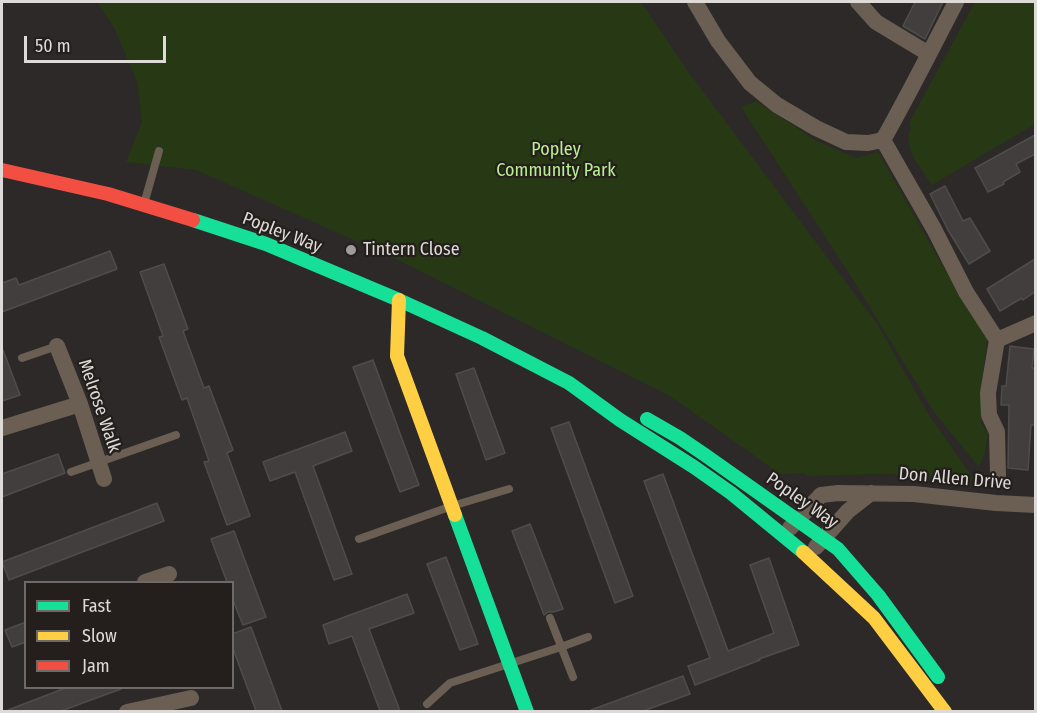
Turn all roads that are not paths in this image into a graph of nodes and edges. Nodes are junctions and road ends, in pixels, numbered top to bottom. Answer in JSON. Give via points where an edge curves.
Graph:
{"nodes":[{"id":1,"x":695,"y":2,"type":"edge"},
{"id":2,"x":858,"y":2,"type":"edge"},
{"id":3,"x":956,"y":2,"type":"edge"},
{"id":4,"x":928,"y":54,"type":"junction"},
{"id":5,"x":883,"y":140,"type":"junction"},
{"id":6,"x":159,"y":151,"type":"dead end"},
{"id":7,"x":2,"y":171,"type":"edge"},
{"id":8,"x":143,"y":204,"type":"junction"},
{"id":9,"x":399,"y":300,"type":"junction"},
{"id":10,"x":1035,"y":323,"type":"edge"},
{"id":11,"x":998,"y":340,"type":"junction"},
{"id":12,"x":57,"y":346,"type":"joint"},
{"id":13,"x":22,"y":358,"type":"dead end"},
{"id":14,"x":568,"y":383,"type":"junction"},
{"id":15,"x":80,"y":404,"type":"junction"},
{"id":16,"x":624,"y":407,"type":"dead end"},
{"id":17,"x":639,"y":415,"type":"dead end"},
{"id":18,"x":2,"y":428,"type":"edge"},
{"id":19,"x":176,"y":435,"type":"dead end"},
{"id":20,"x":98,"y":463,"type":"junction"},
{"id":21,"x":71,"y":472,"type":"dead end"},
{"id":22,"x":998,"y":475,"type":"dead end"},
{"id":23,"x":104,"y":479,"type":"dead end"},
{"id":24,"x":509,"y":489,"type":"dead end"},
{"id":25,"x":871,"y":493,"type":"junction"},
{"id":26,"x":1035,"y":505,"type":"edge"},
{"id":27,"x":452,"y":506,"type":"junction"},
{"id":28,"x":797,"y":520,"type":"junction"},
{"id":29,"x":783,"y":536,"type":"junction"},
{"id":30,"x":824,"y":538,"type":"junction"},
{"id":31,"x":359,"y":539,"type":"dead end"},
{"id":32,"x":809,"y":556,"type":"junction"},
{"id":33,"x":169,"y":574,"type":"dead end"},
{"id":34,"x":152,"y":581,"type":"edge"},
{"id":35,"x":550,"y":618,"type":"dead end"},
{"id":36,"x":588,"y":637,"type":"dead end"},
{"id":37,"x":561,"y":647,"type":"junction"},
{"id":38,"x":510,"y":663,"type":"junction"},
{"id":39,"x":573,"y":677,"type":"dead end"},
{"id":40,"x":946,"y":689,"type":"dead end"},
{"id":41,"x":192,"y":699,"type":"edge"},
{"id":42,"x":427,"y":704,"type":"dead end"},
{"id":43,"x":127,"y":711,"type":"edge"},
{"id":44,"x":527,"y":711,"type":"edge"},
{"id":45,"x":945,"y":711,"type":"edge"}],
"edges":[{"from":1,"to":5,"type":"street","via":[[745,77],[777,105],[846,142]]},
{"from":2,"to":4,"type":"street","via":[[876,22]]},
{"from":3,"to":4,"type":"street"},
{"from":4,"to":5,"type":"street"},
{"from":5,"to":11,"type":"street","via":[[966,292]]},
{"from":6,"to":8,"type":"lane"},
{"from":7,"to":8,"type":"street","name":"Popley Way"},
{"from":8,"to":9,"type":"street","name":"Popley Way","via":[[266,244]]},
{"from":9,"to":14,"type":"street","name":"Popley Way"},
{"from":9,"to":27,"type":"street","via":[[397,356]]},
{"from":10,"to":11,"type":"street"},
{"from":11,"to":22,"type":"street","via":[[988,393],[989,415],[997,432]]},
{"from":12,"to":13,"type":"lane"},
{"from":12,"to":15,"type":"street","name":"Melrose Walk"},
{"from":14,"to":16,"type":"street","name":"Popley Way"},
{"from":14,"to":29,"type":"street","name":"Popley Way","via":[[731,493]]},
{"from":15,"to":18,"type":"street"},
{"from":15,"to":20,"type":"street","name":"Melrose Walk"},
{"from":17,"to":28,"type":"street","name":"Popley Way","via":[[680,438]]},
{"from":19,"to":20,"type":"lane"},
{"from":20,"to":21,"type":"lane"},
{"from":20,"to":23,"type":"street","name":"Melrose Walk"},
{"from":24,"to":27,"type":"lane"},
{"from":25,"to":26,"type":"street","name":"Don Allen Drive"},
{"from":25,"to":28,"type":"street","name":"Don Allen Drive","via":[[821,495]]},
{"from":25,"to":30,"type":"street"},
{"from":27,"to":31,"type":"lane"},
{"from":27,"to":38,"type":"street"},
{"from":28,"to":29,"type":"street","name":"Don Allen Drive"},
{"from":28,"to":30,"type":"street","name":"Popley Way"},
{"from":29,"to":32,"type":"street","name":"Popley Way"},
{"from":30,"to":32,"type":"street"},
{"from":30,"to":40,"type":"street","name":"Popley Way","via":[[852,563],[895,616]]},
{"from":32,"to":45,"type":"street","name":"Popley Way","via":[[874,618]]},
{"from":33,"to":34,"type":"street"},
{"from":35,"to":37,"type":"lane"},
{"from":36,"to":37,"type":"lane"},
{"from":37,"to":38,"type":"lane"},
{"from":37,"to":39,"type":"lane"},
{"from":38,"to":42,"type":"lane","via":[[450,683]]},
{"from":38,"to":44,"type":"street"},
{"from":41,"to":43,"type":"street"}]}
